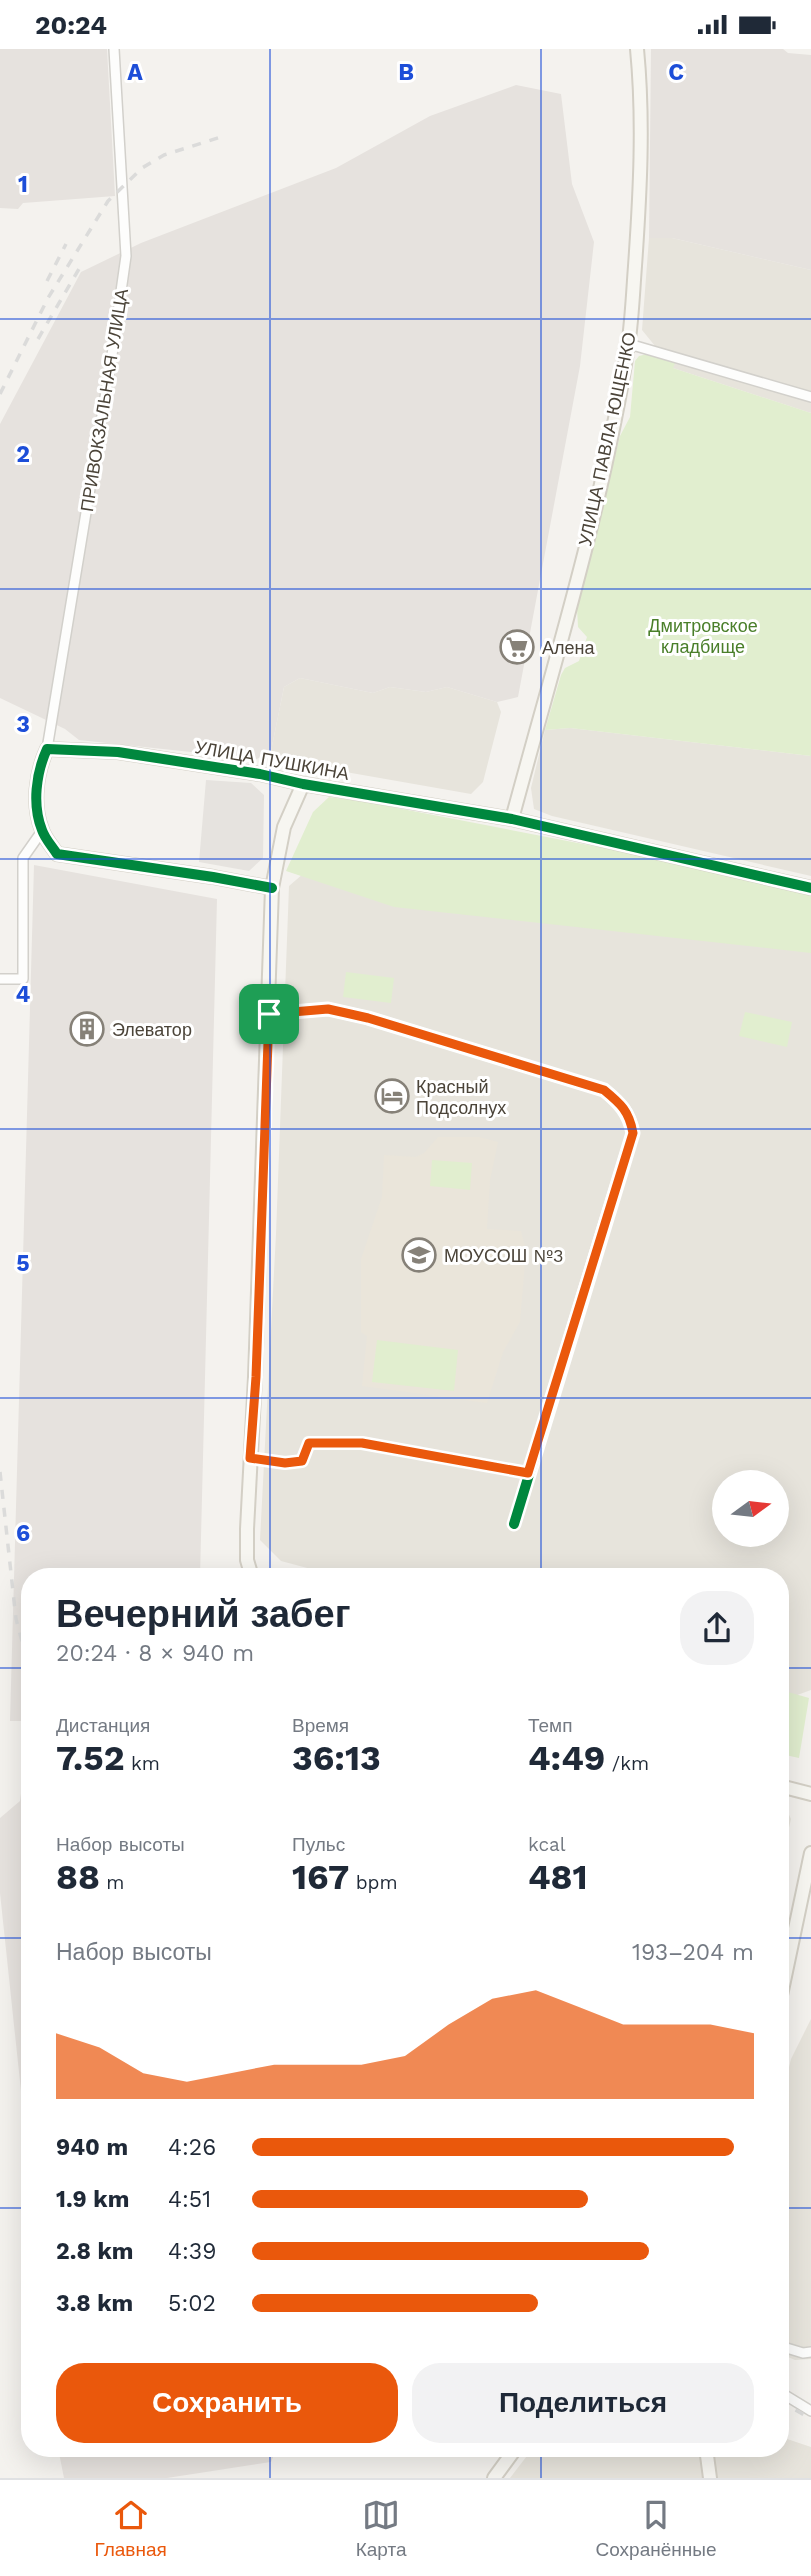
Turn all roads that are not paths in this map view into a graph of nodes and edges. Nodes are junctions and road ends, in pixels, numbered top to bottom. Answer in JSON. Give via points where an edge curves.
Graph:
{"nodes":[{"id":1,"x":114,"y":49,"type":"edge"},
{"id":2,"x":637,"y":49,"type":"edge"},
{"id":3,"x":629,"y":344,"type":"junction"},
{"id":4,"x":811,"y":397,"type":"edge"},
{"id":5,"x":47,"y":749,"type":"junction"},
{"id":6,"x":303,"y":784,"type":"junction"},
{"id":7,"x":512,"y":819,"type":"junction"},
{"id":8,"x":42,"y":831,"type":"junction"},
{"id":9,"x":272,"y":888,"type":"junction"},
{"id":10,"x":811,"y":888,"type":"edge"},
{"id":11,"x":0,"y":979,"type":"edge"},
{"id":12,"x":269,"y":1014,"type":"junction"},
{"id":13,"x":250,"y":1458,"type":"junction"},
{"id":14,"x":528,"y":1473,"type":"junction"},
{"id":15,"x":514,"y":1524,"type":"dead end"},
{"id":16,"x":250,"y":1568,"type":"edge"},
{"id":17,"x":789,"y":1788,"type":"edge"},
{"id":18,"x":811,"y":1794,"type":"edge"},
{"id":19,"x":811,"y":1853,"type":"edge"},
{"id":20,"x":789,"y":1957,"type":"edge"},
{"id":21,"x":789,"y":2349,"type":"edge"},
{"id":22,"x":811,"y":2352,"type":"edge"},
{"id":23,"x":789,"y":2398,"type":"edge"},
{"id":24,"x":811,"y":2411,"type":"edge"},
{"id":25,"x":509,"y":2457,"type":"edge"},
{"id":26,"x":707,"y":2457,"type":"edge"},
{"id":27,"x":494,"y":2478,"type":"edge"},
{"id":28,"x":710,"y":2478,"type":"edge"}],
"edges":[{"from":1,"to":5,"type":"street","name":"ПРИВОКЗАЛЬНАЯ УЛИЦА","via":[[126,256]]},
{"from":2,"to":3,"type":"street","name":"УЛИЦА ПАВЛА ЮЩЕНКО","via":[[640,154]]},
{"from":3,"to":4,"type":"street"},
{"from":3,"to":7,"type":"street","name":"УЛИЦА ПАВЛА ЮЩЕНКО","via":[[597,498]]},
{"from":5,"to":6,"type":"street","name":"УЛИЦА ПУШКИНА","via":[[118,752]]},
{"from":5,"to":8,"type":"street","via":[[36,798]]},
{"from":6,"to":7,"type":"street","name":"УЛИЦА ПУШКИНА"},
{"from":6,"to":9,"type":"street","via":[[284,827]]},
{"from":7,"to":10,"type":"street","name":"УЛИЦА ПУШКИНА"},
{"from":8,"to":9,"type":"street","via":[[57,854]]},
{"from":8,"to":11,"type":"street","via":[[23,858],[23,979]]},
{"from":9,"to":12,"type":"street"},
{"from":12,"to":13,"type":"street"},
{"from":12,"to":14,"type":"street","via":[[328,1009],[368,1018],[604,1090],[630,1117],[633,1133]]},
{"from":13,"to":14,"type":"street","via":[[302,1461],[309,1443],[362,1443]]},
{"from":13,"to":16,"type":"street"},
{"from":14,"to":15,"type":"street"},
{"from":17,"to":18,"type":"street"},
{"from":19,"to":20,"type":"street"},
{"from":21,"to":22,"type":"street"},
{"from":23,"to":24,"type":"street"},
{"from":25,"to":27,"type":"street"},
{"from":26,"to":28,"type":"street"}]}
